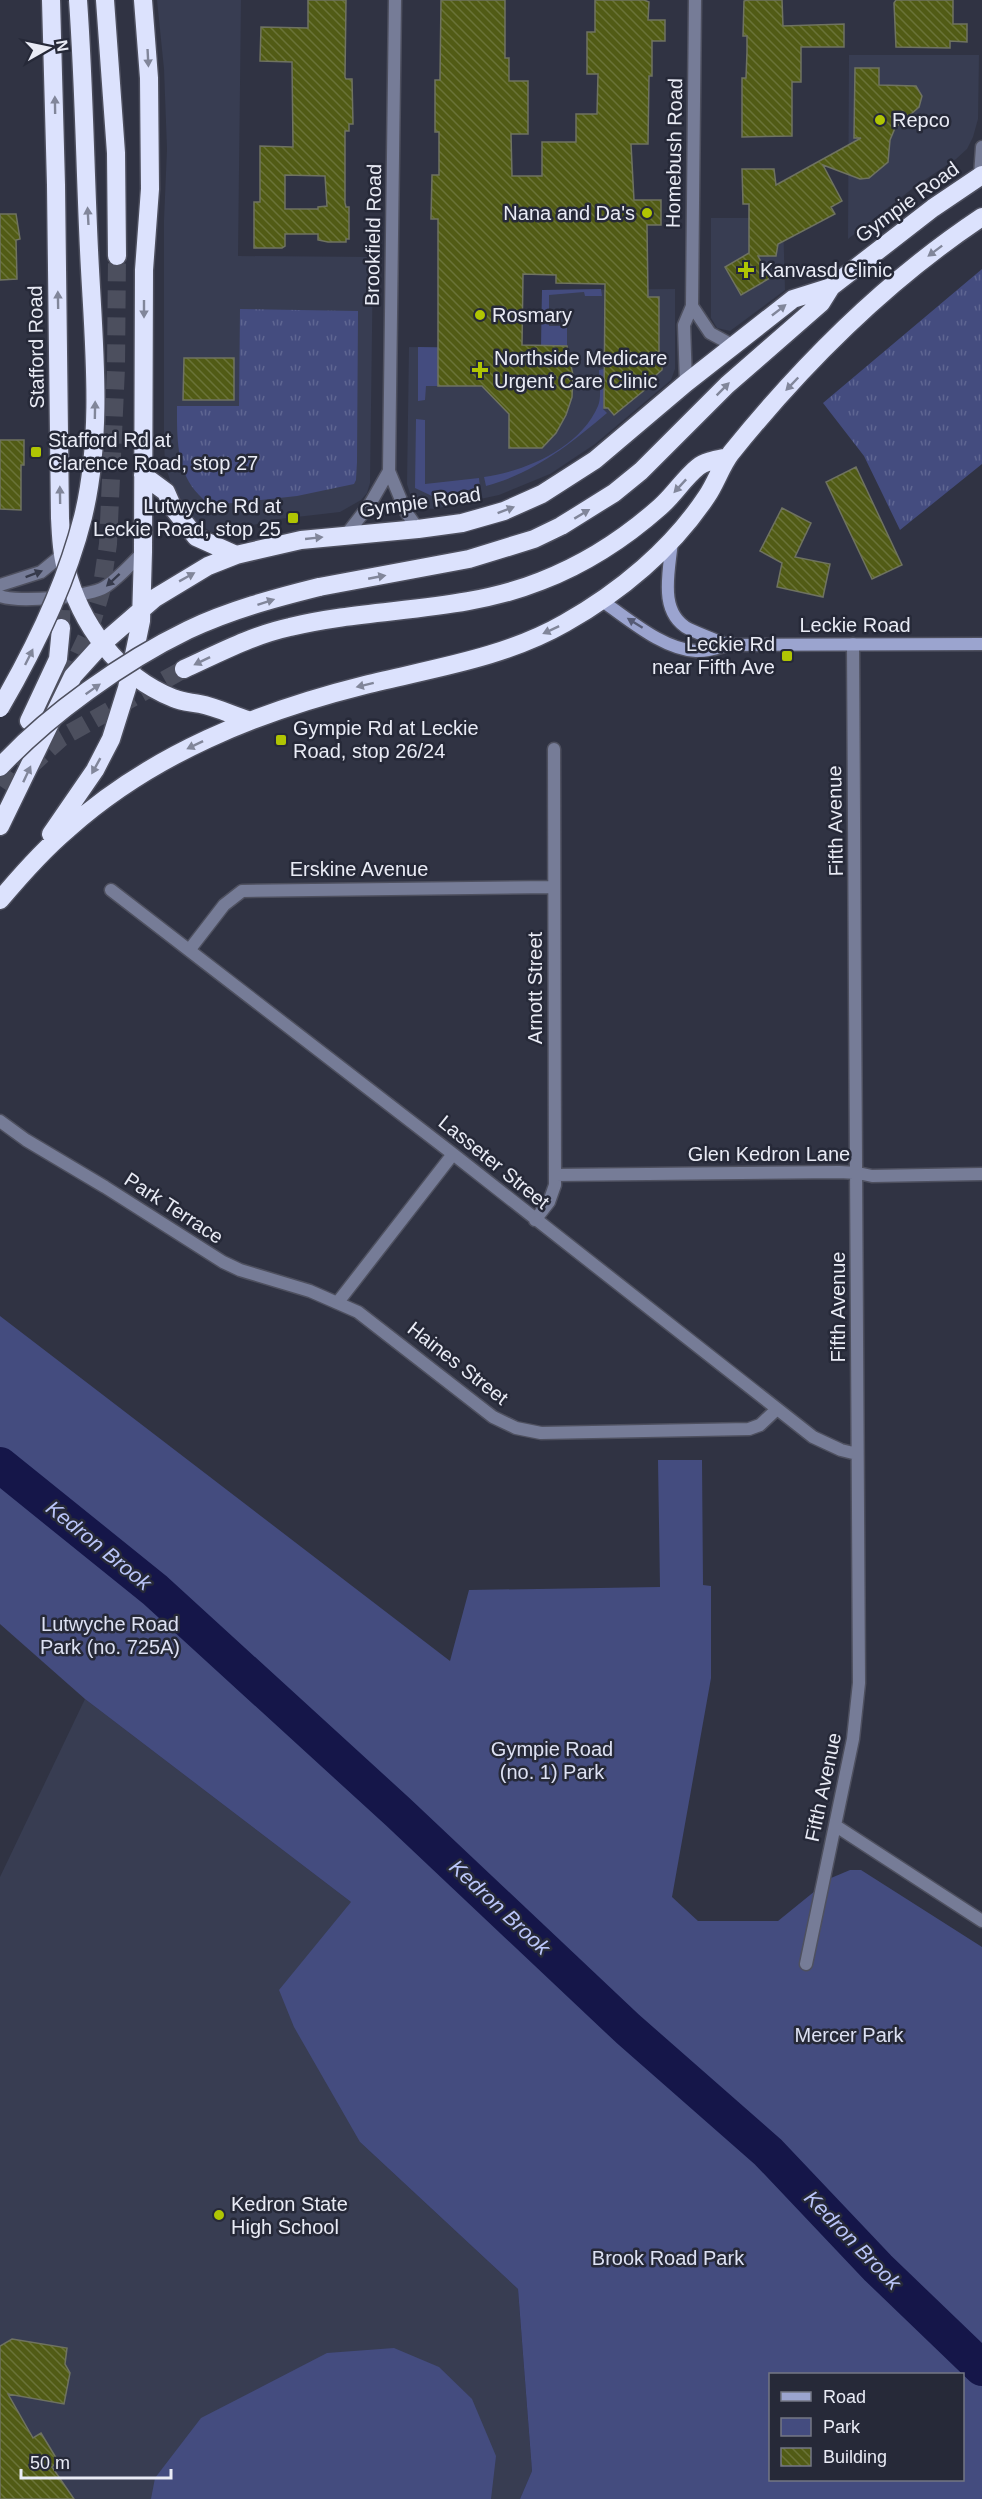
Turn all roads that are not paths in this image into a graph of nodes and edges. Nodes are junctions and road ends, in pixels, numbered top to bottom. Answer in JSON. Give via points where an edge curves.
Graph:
{"nodes":[{"id":1,"x":51,"y":0,"type":"edge"},
{"id":2,"x":78,"y":0,"type":"edge"},
{"id":3,"x":105,"y":0,"type":"edge"},
{"id":4,"x":143,"y":0,"type":"edge"},
{"id":5,"x":394,"y":0,"type":"edge"},
{"id":6,"x":695,"y":0,"type":"edge"},
{"id":7,"x":982,"y":147,"type":"edge"},
{"id":8,"x":981,"y":175,"type":"edge"},
{"id":9,"x":982,"y":217,"type":"edge"},
{"id":10,"x":117,"y":256,"type":"tunnel mouth"},
{"id":11,"x":831,"y":287,"type":"junction"},
{"id":12,"x":692,"y":306,"type":"junction"},
{"id":13,"x":734,"y":346,"type":"junction"},
{"id":14,"x":686,"y":383,"type":"junction"},
{"id":15,"x":728,"y":457,"type":"junction"},
{"id":16,"x":389,"y":471,"type":"junction"},
{"id":17,"x":143,"y":475,"type":"junction"},
{"id":18,"x":417,"y":529,"type":"junction"},
{"id":19,"x":346,"y":535,"type":"junction"},
{"id":20,"x":672,"y":539,"type":"junction"},
{"id":21,"x":143,"y":552,"type":"junction"},
{"id":22,"x":63,"y":554,"type":"junction"},
{"id":23,"x":236,"y":555,"type":"junction"},
{"id":24,"x":0,"y":585,"type":"edge"},
{"id":25,"x":75,"y":595,"type":"junction"},
{"id":26,"x":0,"y":596,"type":"edge"},
{"id":27,"x":602,"y":601,"type":"junction"},
{"id":28,"x":142,"y":609,"type":"junction"},
{"id":29,"x":61,"y":628,"type":"tunnel mouth"},
{"id":30,"x":102,"y":644,"type":"junction"},
{"id":31,"x":853,"y":644,"type":"junction"},
{"id":32,"x":982,"y":644,"type":"edge"},
{"id":33,"x":728,"y":645,"type":"junction"},
{"id":34,"x":184,"y":669,"type":"tunnel mouth"},
{"id":35,"x":131,"y":673,"type":"junction"},
{"id":36,"x":0,"y":708,"type":"edge"},
{"id":37,"x":248,"y":720,"type":"junction"},
{"id":38,"x":29,"y":721,"type":"dead end"},
{"id":39,"x":554,"y":749,"type":"dead end"},
{"id":40,"x":0,"y":767,"type":"edge"},
{"id":41,"x":0,"y":826,"type":"edge"},
{"id":42,"x":27,"y":868,"type":"junction"},
{"id":43,"x":554,"y":887,"type":"junction"},
{"id":44,"x":111,"y":890,"type":"dead end"},
{"id":45,"x":0,"y":900,"type":"edge"},
{"id":46,"x":190,"y":949,"type":"junction"},
{"id":47,"x":0,"y":1121,"type":"edge"},
{"id":48,"x":453,"y":1154,"type":"junction"},
{"id":49,"x":858,"y":1173,"type":"junction"},
{"id":50,"x":982,"y":1174,"type":"edge"},
{"id":51,"x":555,"y":1175,"type":"junction"},
{"id":52,"x":535,"y":1220,"type":"junction"},
{"id":53,"x":339,"y":1302,"type":"junction"},
{"id":54,"x":777,"y":1408,"type":"junction"},
{"id":55,"x":857,"y":1454,"type":"junction"},
{"id":56,"x":836,"y":1826,"type":"junction"},
{"id":57,"x":982,"y":1921,"type":"edge"},
{"id":58,"x":806,"y":1964,"type":"dead end"}],
"edges":[{"from":22,"to":1,"type":"highway","name":"Stafford Road","one_way":true},
{"from":36,"to":2,"type":"highway","one_way":true,"bridge":true,"via":[[25,666],[74,551],[94,442]]},
{"from":3,"to":10,"type":"highway","via":[[115,144]]},
{"from":4,"to":17,"type":"highway","one_way":true,"via":[[150,132],[144,270]]},
{"from":5,"to":16,"type":"street","name":"Brookfield Road"},
{"from":6,"to":12,"type":"street","name":"Homebush Road"},
{"from":7,"to":8,"type":"street"},
{"from":8,"to":11,"type":"highway","name":"Gympie Road"},
{"from":9,"to":15,"type":"highway","one_way":true,"via":[[873,302],[780,396]]},
{"from":13,"to":11,"type":"highway","name":"Gympie Road","one_way":true,"via":[[793,299]]},
{"from":40,"to":11,"type":"highway","one_way":true,"bridge":true,"via":[[80,698],[190,629],[319,587],[469,559],[534,539],[561,526],[641,471],[727,385],[821,303]]},
{"from":12,"to":13,"type":"street","via":[[710,333]]},
{"from":12,"to":14,"type":"street","name":"Homebush Road","via":[[684,325]]},
{"from":13,"to":14,"type":"highway","name":"Gympie Road"},
{"from":18,"to":14,"type":"highway","name":"Gympie Road","one_way":true,"via":[[484,518],[542,494],[595,460]]},
{"from":15,"to":20,"type":"highway","via":[[708,495]]},
{"from":15,"to":34,"type":"highway","one_way":true,"via":[[699,466],[661,506],[616,542],[540,582],[446,604],[291,626],[246,640]]},
{"from":16,"to":18,"type":"street","name":"Brookfield Road"},
{"from":16,"to":19,"type":"street","name":"Brookfield Road"},
{"from":17,"to":21,"type":"highway"},
{"from":17,"to":23,"type":"highway","via":[[166,492],[173,508],[196,537]]},
{"from":18,"to":19,"type":"highway","name":"Gympie Road"},
{"from":23,"to":19,"type":"highway","name":"Gympie Road","one_way":true,"via":[[301,540]]},
{"from":20,"to":27,"type":"highway"},
{"from":20,"to":33,"type":"street","name":"Leckie Road","via":[[667,590],[673,613],[689,629]]},
{"from":21,"to":25,"type":"street","one_way":true,"via":[[105,588]]},
{"from":21,"to":28,"type":"highway"},
{"from":24,"to":22,"type":"street","one_way":true,"via":[[41,572]]},
{"from":22,"to":25,"type":"highway","name":"Stafford Road"},
{"from":28,"to":23,"type":"highway","name":"Gympie Road","one_way":true,"via":[[189,576]]},
{"from":25,"to":26,"type":"street","via":[[10,600]]},
{"from":25,"to":30,"type":"highway","name":"Stafford Road"},
{"from":33,"to":27,"type":"street","name":"Leckie Road","one_way":true,"via":[[698,651],[680,648]]},
{"from":27,"to":37,"type":"highway","one_way":true,"via":[[517,646],[325,695]]},
{"from":28,"to":30,"type":"highway","name":"Gympie Road"},
{"from":28,"to":35,"type":"highway"},
{"from":29,"to":38,"type":"highway","via":[[58,659]]},
{"from":30,"to":35,"type":"highway","name":"Stafford Road"},
{"from":41,"to":30,"type":"highway","name":"Gympie Road","one_way":true,"via":[[73,676]]},
{"from":31,"to":32,"type":"street","name":"Leckie Road"},
{"from":31,"to":33,"type":"street","name":"Leckie Road"},
{"from":31,"to":49,"type":"street","name":"Fifth Avenue"},
{"from":35,"to":37,"type":"highway","name":"Stafford Road","via":[[171,697]]},
{"from":35,"to":42,"type":"highway","one_way":true,"via":[[111,739],[95,770]]},
{"from":37,"to":42,"type":"highway","one_way":true,"via":[[142,775],[68,829]]},
{"from":39,"to":43,"type":"street","name":"Arnott Street"},
{"from":42,"to":45,"type":"highway"},
{"from":43,"to":46,"type":"street","name":"Erskine Avenue","via":[[242,891],[224,905]]},
{"from":43,"to":51,"type":"street","name":"Arnott Street"},
{"from":44,"to":46,"type":"street","name":"Lasseter Street"},
{"from":46,"to":48,"type":"street","name":"Lasseter Street"},
{"from":47,"to":53,"type":"street","name":"Park Terrace","via":[[223,1262]]},
{"from":48,"to":52,"type":"street","name":"Lasseter Street"},
{"from":48,"to":53,"type":"street"},
{"from":49,"to":50,"type":"street","name":"Glen Kedron Lane"},
{"from":49,"to":51,"type":"street","name":"Glen Kedron Lane"},
{"from":49,"to":55,"type":"street","name":"Fifth Avenue"},
{"from":51,"to":52,"type":"street","name":"Arnott Street","via":[[552,1193]]},
{"from":52,"to":54,"type":"street","name":"Lasseter Street"},
{"from":53,"to":54,"type":"street","name":"Haines Street","via":[[379,1326],[493,1418],[529,1432],[749,1429],[760,1425]]},
{"from":54,"to":55,"type":"street","name":"Lasseter Street","via":[[813,1437]]},
{"from":55,"to":56,"type":"street","name":"Fifth Avenue","via":[[858,1702]]},
{"from":56,"to":57,"type":"street"},
{"from":56,"to":58,"type":"street","name":"Fifth Avenue"}]}
